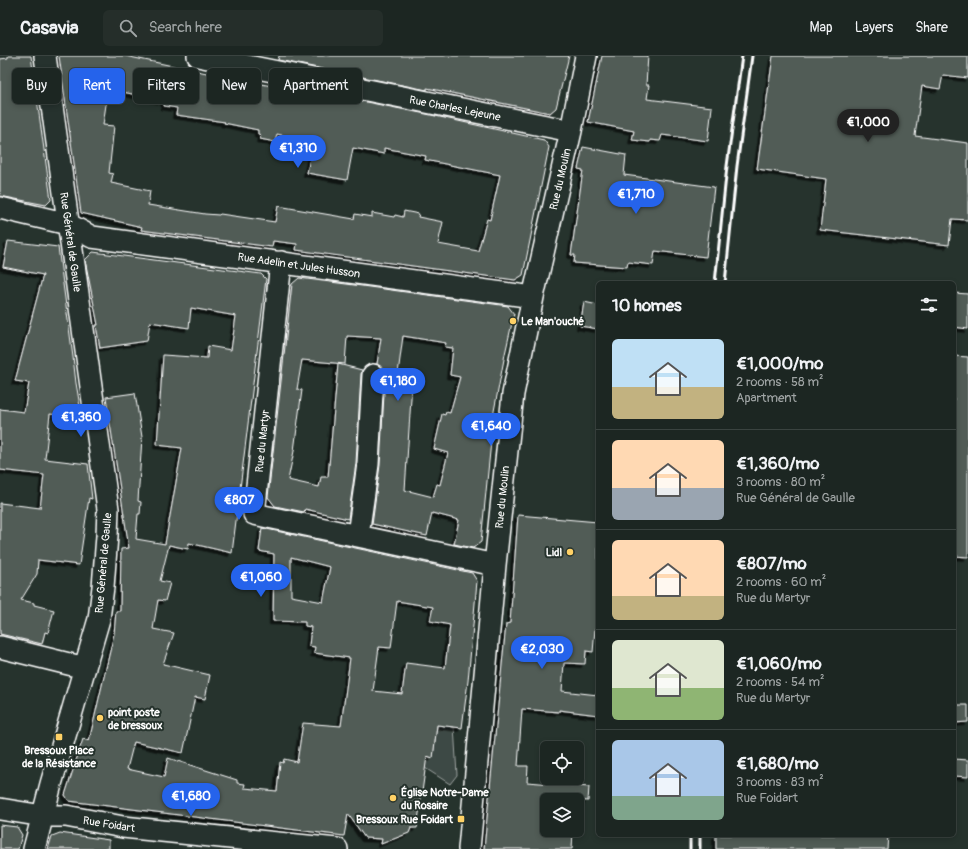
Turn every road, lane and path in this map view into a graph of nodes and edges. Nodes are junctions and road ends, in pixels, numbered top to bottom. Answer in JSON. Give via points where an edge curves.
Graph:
{"nodes":[{"id":1,"x":46,"y":56,"type":"edge"},
{"id":2,"x":198,"y":56,"type":"edge"},
{"id":3,"x":586,"y":56,"type":"edge"},
{"id":4,"x":571,"y":131,"type":"junction"},
{"id":5,"x":0,"y":208,"type":"edge"},
{"id":6,"x":68,"y":224,"type":"junction"},
{"id":7,"x":281,"y":262,"type":"junction"},
{"id":8,"x":533,"y":297,"type":"junction"},
{"id":9,"x":373,"y":375,"type":"dead end"},
{"id":10,"x":358,"y":535,"type":"junction"},
{"id":11,"x":495,"y":565,"type":"junction"},
{"id":12,"x":0,"y":647,"type":"edge"},
{"id":13,"x":85,"y":668,"type":"junction"},
{"id":14,"x":0,"y":809,"type":"edge"},
{"id":15,"x":42,"y":816,"type":"junction"},
{"id":16,"x":34,"y":849,"type":"edge"},
{"id":17,"x":334,"y":849,"type":"edge"},
{"id":18,"x":337,"y":849,"type":"edge"},
{"id":19,"x":469,"y":849,"type":"edge"}],
"edges":[{"from":1,"to":6,"type":"street","name":"Rue Général de Gaulle"},
{"from":2,"to":4,"type":"street","name":"Rue Charles Lejeune"},
{"from":3,"to":4,"type":"street","name":"Rue du Moulin"},
{"from":4,"to":8,"type":"street","name":"Rue du Moulin"},
{"from":5,"to":6,"type":"street","name":"Rue Adelin et Jules Husson"},
{"from":6,"to":7,"type":"street","name":"Rue Adelin et Jules Husson","via":[[92,238]]},
{"from":6,"to":13,"type":"street","name":"Rue Général de Gaulle","via":[[108,509],[99,619]]},
{"from":7,"to":8,"type":"street","name":"Rue Adelin et Jules Husson"},
{"from":7,"to":10,"type":"street","name":"Rue du Martyr","via":[[254,514]]},
{"from":8,"to":11,"type":"street","name":"Rue du Moulin","via":[[513,394]]},
{"from":9,"to":10,"type":"street","via":[[368,464]]},
{"from":10,"to":11,"type":"street","name":"Rue du Martyr"},
{"from":11,"to":19,"type":"street","name":"Rue du Moulin"},
{"from":12,"to":13,"type":"street"},
{"from":13,"to":15,"type":"street","name":"Rue Général de Gaulle"},
{"from":14,"to":15,"type":"street","name":"Rue Foidart"},
{"from":15,"to":16,"type":"street","name":"Rue Général de Gaulle"},
{"from":15,"to":17,"type":"street","name":"Rue Foidart","via":[[66,816],[123,827]]},
{"from":17,"to":18,"type":"street","name":"Rue Foidart"}]}
